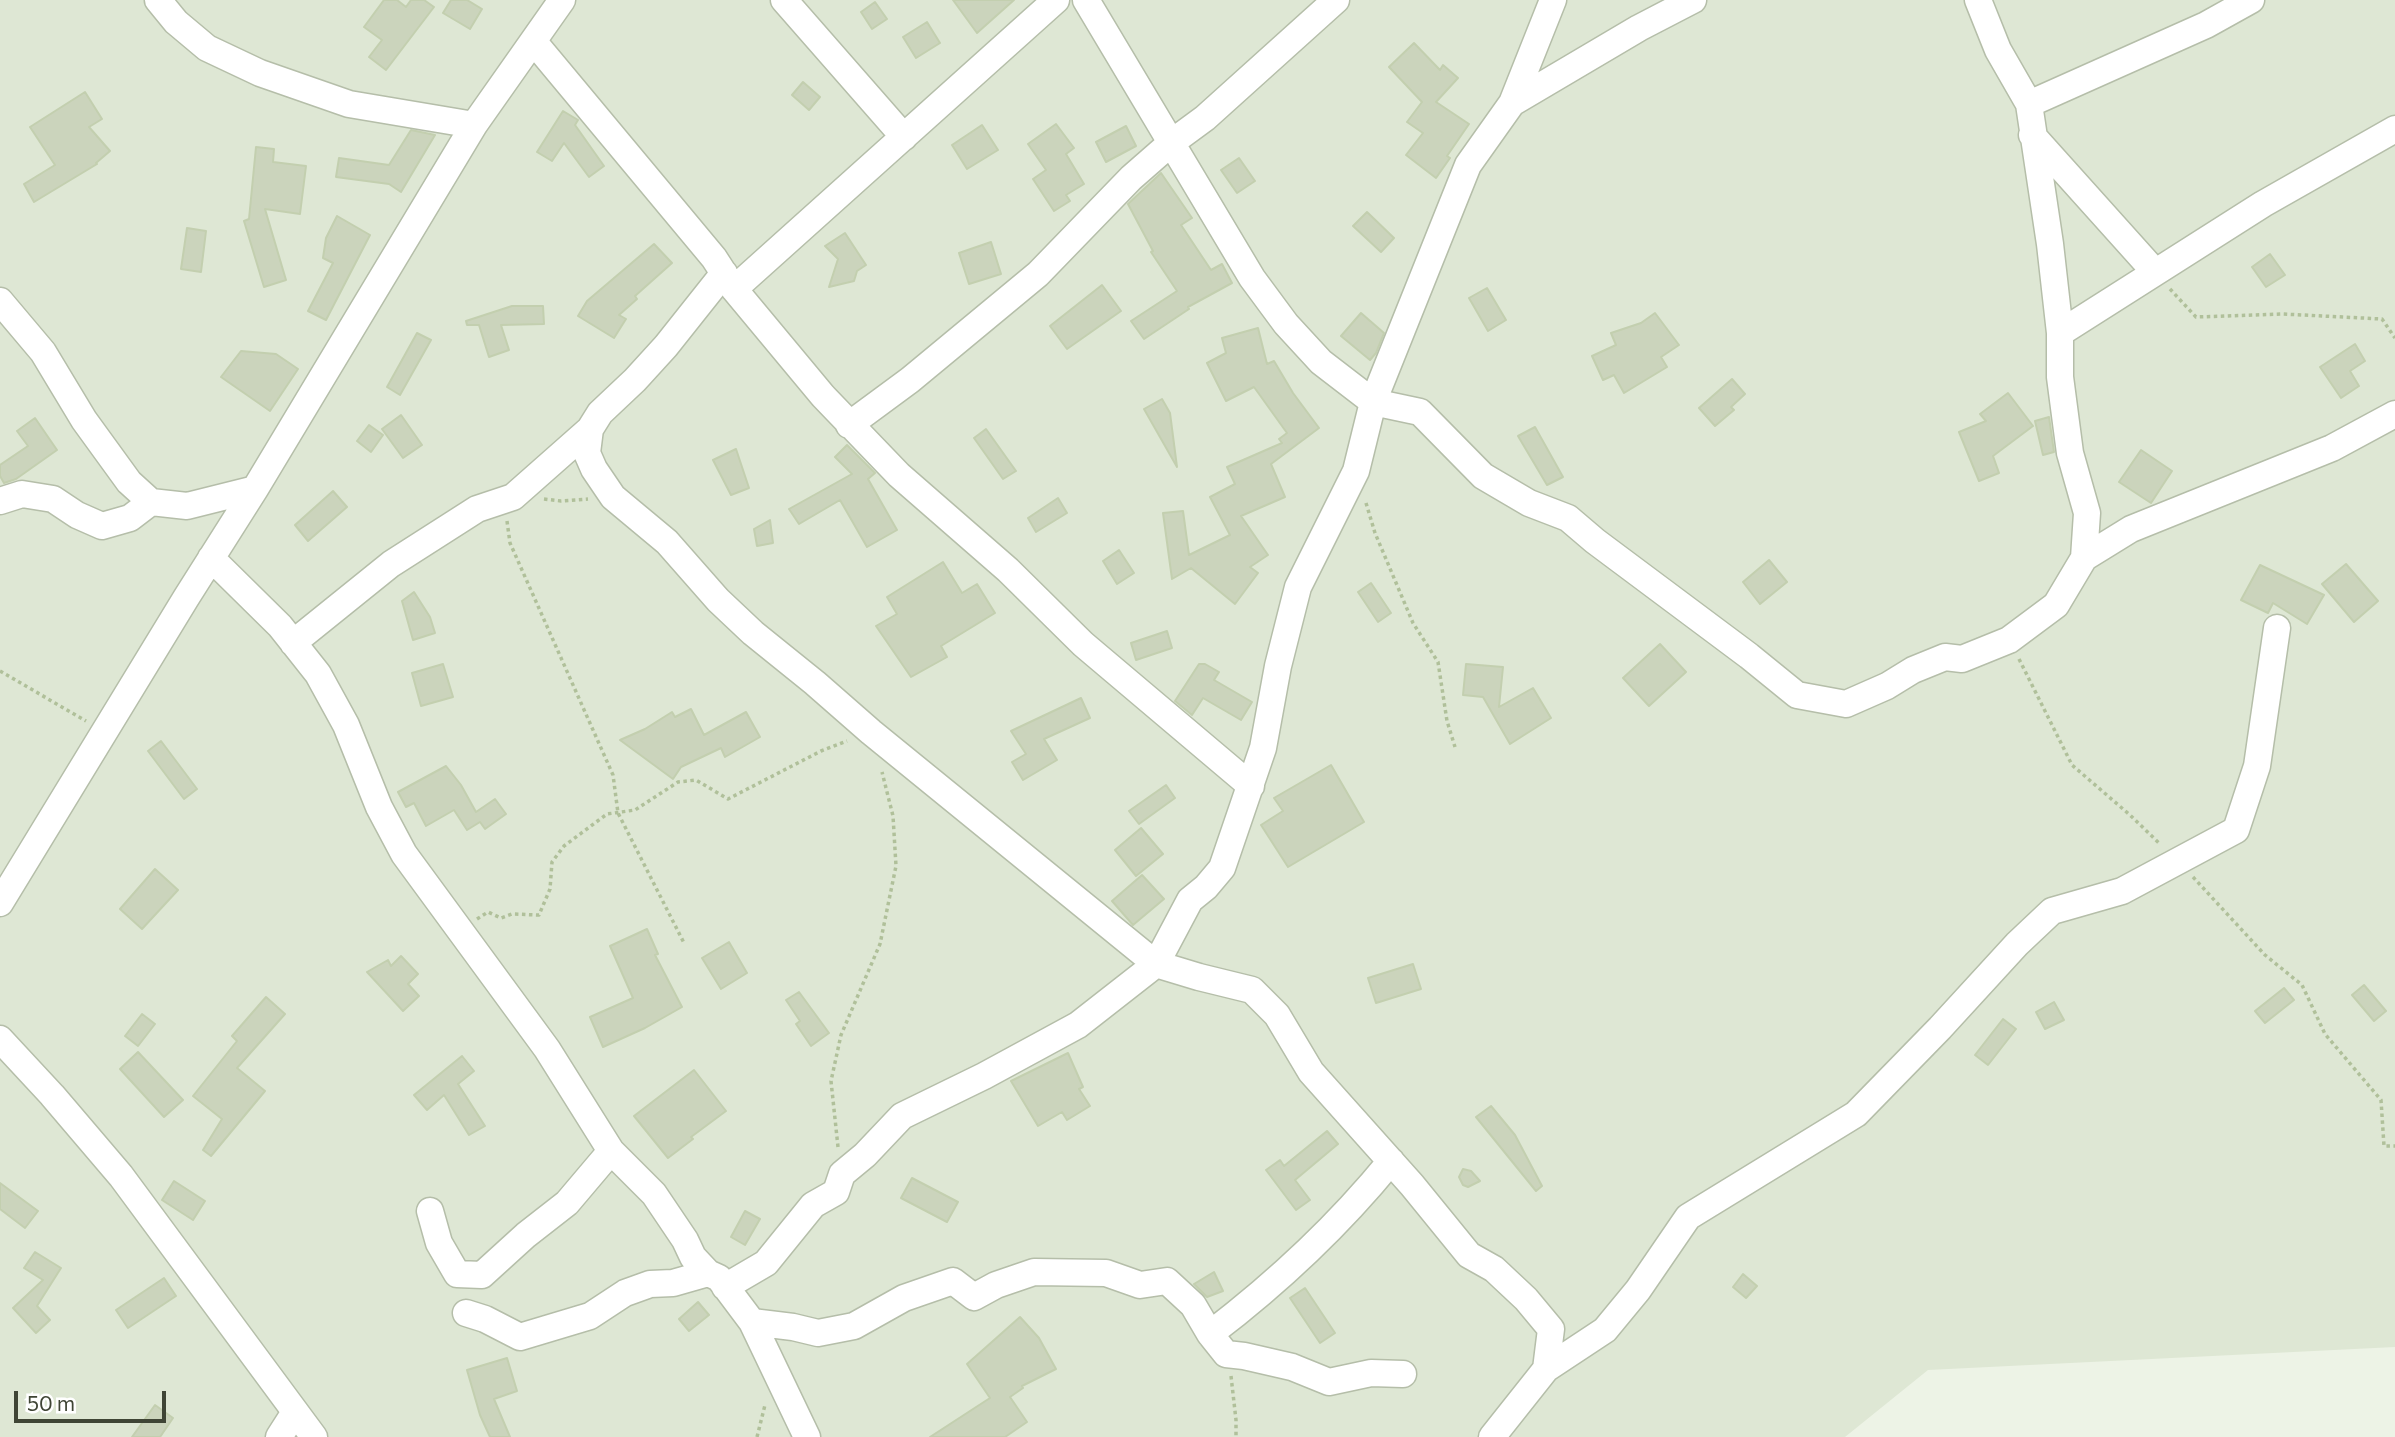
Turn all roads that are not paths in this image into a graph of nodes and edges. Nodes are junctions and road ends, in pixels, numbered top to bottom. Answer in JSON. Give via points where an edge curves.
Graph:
{"nodes":[{"id":1,"x":158,"y":0,"type":"edge"},
{"id":2,"x":562,"y":0,"type":"edge"},
{"id":3,"x":784,"y":0,"type":"edge"},
{"id":4,"x":1056,"y":0,"type":"edge"},
{"id":5,"x":1086,"y":0,"type":"edge"},
{"id":6,"x":1336,"y":0,"type":"edge"},
{"id":7,"x":1553,"y":0,"type":"edge"},
{"id":8,"x":1692,"y":0,"type":"edge"},
{"id":9,"x":1978,"y":0,"type":"edge"},
{"id":10,"x":2239,"y":3,"type":"edge"},
{"id":11,"x":534,"y":42,"type":"junction"},
{"id":12,"x":1512,"y":103,"type":"junction"},
{"id":13,"x":2029,"y":104,"type":"junction"},
{"id":14,"x":474,"y":125,"type":"junction"},
{"id":15,"x":2395,"y":129,"type":"edge"},
{"id":16,"x":2032,"y":135,"type":"junction"},
{"id":17,"x":904,"y":136,"type":"junction"},
{"id":18,"x":1171,"y":143,"type":"junction"},
{"id":19,"x":2155,"y":272,"type":"junction"},
{"id":20,"x":729,"y":281,"type":"junction"},
{"id":21,"x":0,"y":300,"type":"edge"},
{"id":22,"x":2060,"y":333,"type":"junction"},
{"id":23,"x":1373,"y":402,"type":"junction"},
{"id":24,"x":2395,"y":414,"type":"edge"},
{"id":25,"x":849,"y":425,"type":"junction"},
{"id":26,"x":590,"y":429,"type":"junction"},
{"id":27,"x":255,"y":489,"type":"junction"},
{"id":28,"x":0,"y":501,"type":"edge"},
{"id":29,"x":151,"y":502,"type":"junction"},
{"id":30,"x":2087,"y":513,"type":"junction"},
{"id":31,"x":2131,"y":529,"type":"junction"},
{"id":32,"x":211,"y":558,"type":"junction"},
{"id":33,"x":2084,"y":558,"type":"junction"},
{"id":34,"x":2277,"y":628,"type":"dead end"},
{"id":35,"x":293,"y":643,"type":"junction"},
{"id":36,"x":1251,"y":786,"type":"junction"},
{"id":37,"x":0,"y":903,"type":"edge"},
{"id":38,"x":1156,"y":964,"type":"junction"},
{"id":39,"x":0,"y":1040,"type":"edge"},
{"id":40,"x":611,"y":1151,"type":"junction"},
{"id":41,"x":1391,"y":1161,"type":"junction"},
{"id":42,"x":430,"y":1211,"type":"dead end"},
{"id":43,"x":716,"y":1280,"type":"junction"},
{"id":44,"x":466,"y":1313,"type":"dead end"},
{"id":45,"x":752,"y":1322,"type":"junction"},
{"id":46,"x":1218,"y":1344,"type":"junction"},
{"id":47,"x":1546,"y":1369,"type":"junction"},
{"id":48,"x":1403,"y":1374,"type":"dead end"},
{"id":49,"x":295,"y":1412,"type":"junction"},
{"id":50,"x":279,"y":1437,"type":"edge"},
{"id":51,"x":314,"y":1437,"type":"edge"},
{"id":52,"x":807,"y":1437,"type":"edge"},
{"id":53,"x":1492,"y":1437,"type":"edge"}],
"edges":[{"from":1,"to":14,"type":"street","via":[[208,48],[260,73],[349,104]]},
{"from":2,"to":11,"type":"street"},
{"from":3,"to":17,"type":"street"},
{"from":4,"to":17,"type":"street"},
{"from":5,"to":18,"type":"street"},
{"from":6,"to":18,"type":"street"},
{"from":7,"to":12,"type":"street"},
{"from":8,"to":12,"type":"street"},
{"from":9,"to":13,"type":"street","via":[[1998,50]]},
{"from":10,"to":13,"type":"street","via":[[2206,25]]},
{"from":11,"to":14,"type":"street"},
{"from":11,"to":20,"type":"street"},
{"from":12,"to":23,"type":"street","via":[[1468,165]]},
{"from":13,"to":16,"type":"street"},
{"from":14,"to":27,"type":"street"},
{"from":15,"to":19,"type":"street"},
{"from":16,"to":19,"type":"street"},
{"from":16,"to":22,"type":"street"},
{"from":17,"to":20,"type":"street"},
{"from":18,"to":23,"type":"street","via":[[1252,278],[1286,324],[1321,362]]},
{"from":18,"to":25,"type":"street","via":[[1130,178],[1038,274],[901,388]]},
{"from":19,"to":22,"type":"street"},
{"from":20,"to":25,"type":"street"},
{"from":20,"to":26,"type":"street","via":[[600,413]]},
{"from":21,"to":29,"type":"street","via":[[43,352],[129,482]]},
{"from":22,"to":30,"type":"street","via":[[2060,377],[2070,453]]},
{"from":23,"to":33,"type":"street","via":[[1420,412],[1483,476],[1529,503],[1568,518],[1797,695],[1846,704],[1945,657],[1962,659],[2009,640],[2056,605]]},
{"from":23,"to":36,"type":"street","via":[[1356,471],[1298,587]]},
{"from":24,"to":31,"type":"street","via":[[2320,453]]},
{"from":25,"to":36,"type":"street","via":[[1083,643]]},
{"from":26,"to":35,"type":"street","via":[[513,497],[477,509],[391,564]]},
{"from":26,"to":38,"type":"street","via":[[587,453],[613,497],[667,542],[718,600],[871,732]]},
{"from":27,"to":29,"type":"street","via":[[187,506]]},
{"from":27,"to":32,"type":"street"},
{"from":28,"to":29,"type":"street","via":[[22,494],[53,499],[102,526],[131,518]]},
{"from":30,"to":31,"type":"street"},
{"from":30,"to":33,"type":"street"},
{"from":31,"to":33,"type":"street"},
{"from":32,"to":35,"type":"street"},
{"from":32,"to":37,"type":"street"},
{"from":34,"to":47,"type":"street","via":[[2257,766],[2235,830],[2122,891],[2052,911],[1856,1114],[1688,1217],[1605,1330]]},
{"from":35,"to":40,"type":"street","via":[[318,674],[346,724],[379,807],[404,854],[547,1049]]},
{"from":36,"to":38,"type":"street","via":[[1222,868],[1190,900]]},
{"from":38,"to":41,"type":"street","via":[[1252,990],[1277,1015],[1311,1072]]},
{"from":38,"to":43,"type":"street","via":[[1079,1025],[902,1116],[842,1174],[835,1192],[813,1205],[766,1263]]},
{"from":39,"to":49,"type":"street","via":[[121,1176]]},
{"from":40,"to":42,"type":"street","via":[[567,1203],[482,1275],[457,1274],[439,1243]]},
{"from":40,"to":43,"type":"street","via":[[654,1194],[693,1257]]},
{"from":41,"to":46,"type":"street","via":[[1362,1197]]},
{"from":41,"to":47,"type":"street","via":[[1469,1255],[1494,1269],[1551,1329]]},
{"from":43,"to":44,"type":"street","via":[[650,1284],[625,1293],[590,1316],[520,1337]]},
{"from":43,"to":45,"type":"street"},
{"from":45,"to":46,"type":"street","via":[[818,1333],[854,1326],[904,1298],[953,1281],[974,1297],[1034,1272],[1106,1273],[1140,1285],[1167,1281],[1193,1305]]},
{"from":45,"to":52,"type":"street"},
{"from":46,"to":48,"type":"street","via":[[1329,1382],[1371,1373]]},
{"from":47,"to":53,"type":"street"},
{"from":49,"to":50,"type":"street"},
{"from":49,"to":51,"type":"street"}]}
